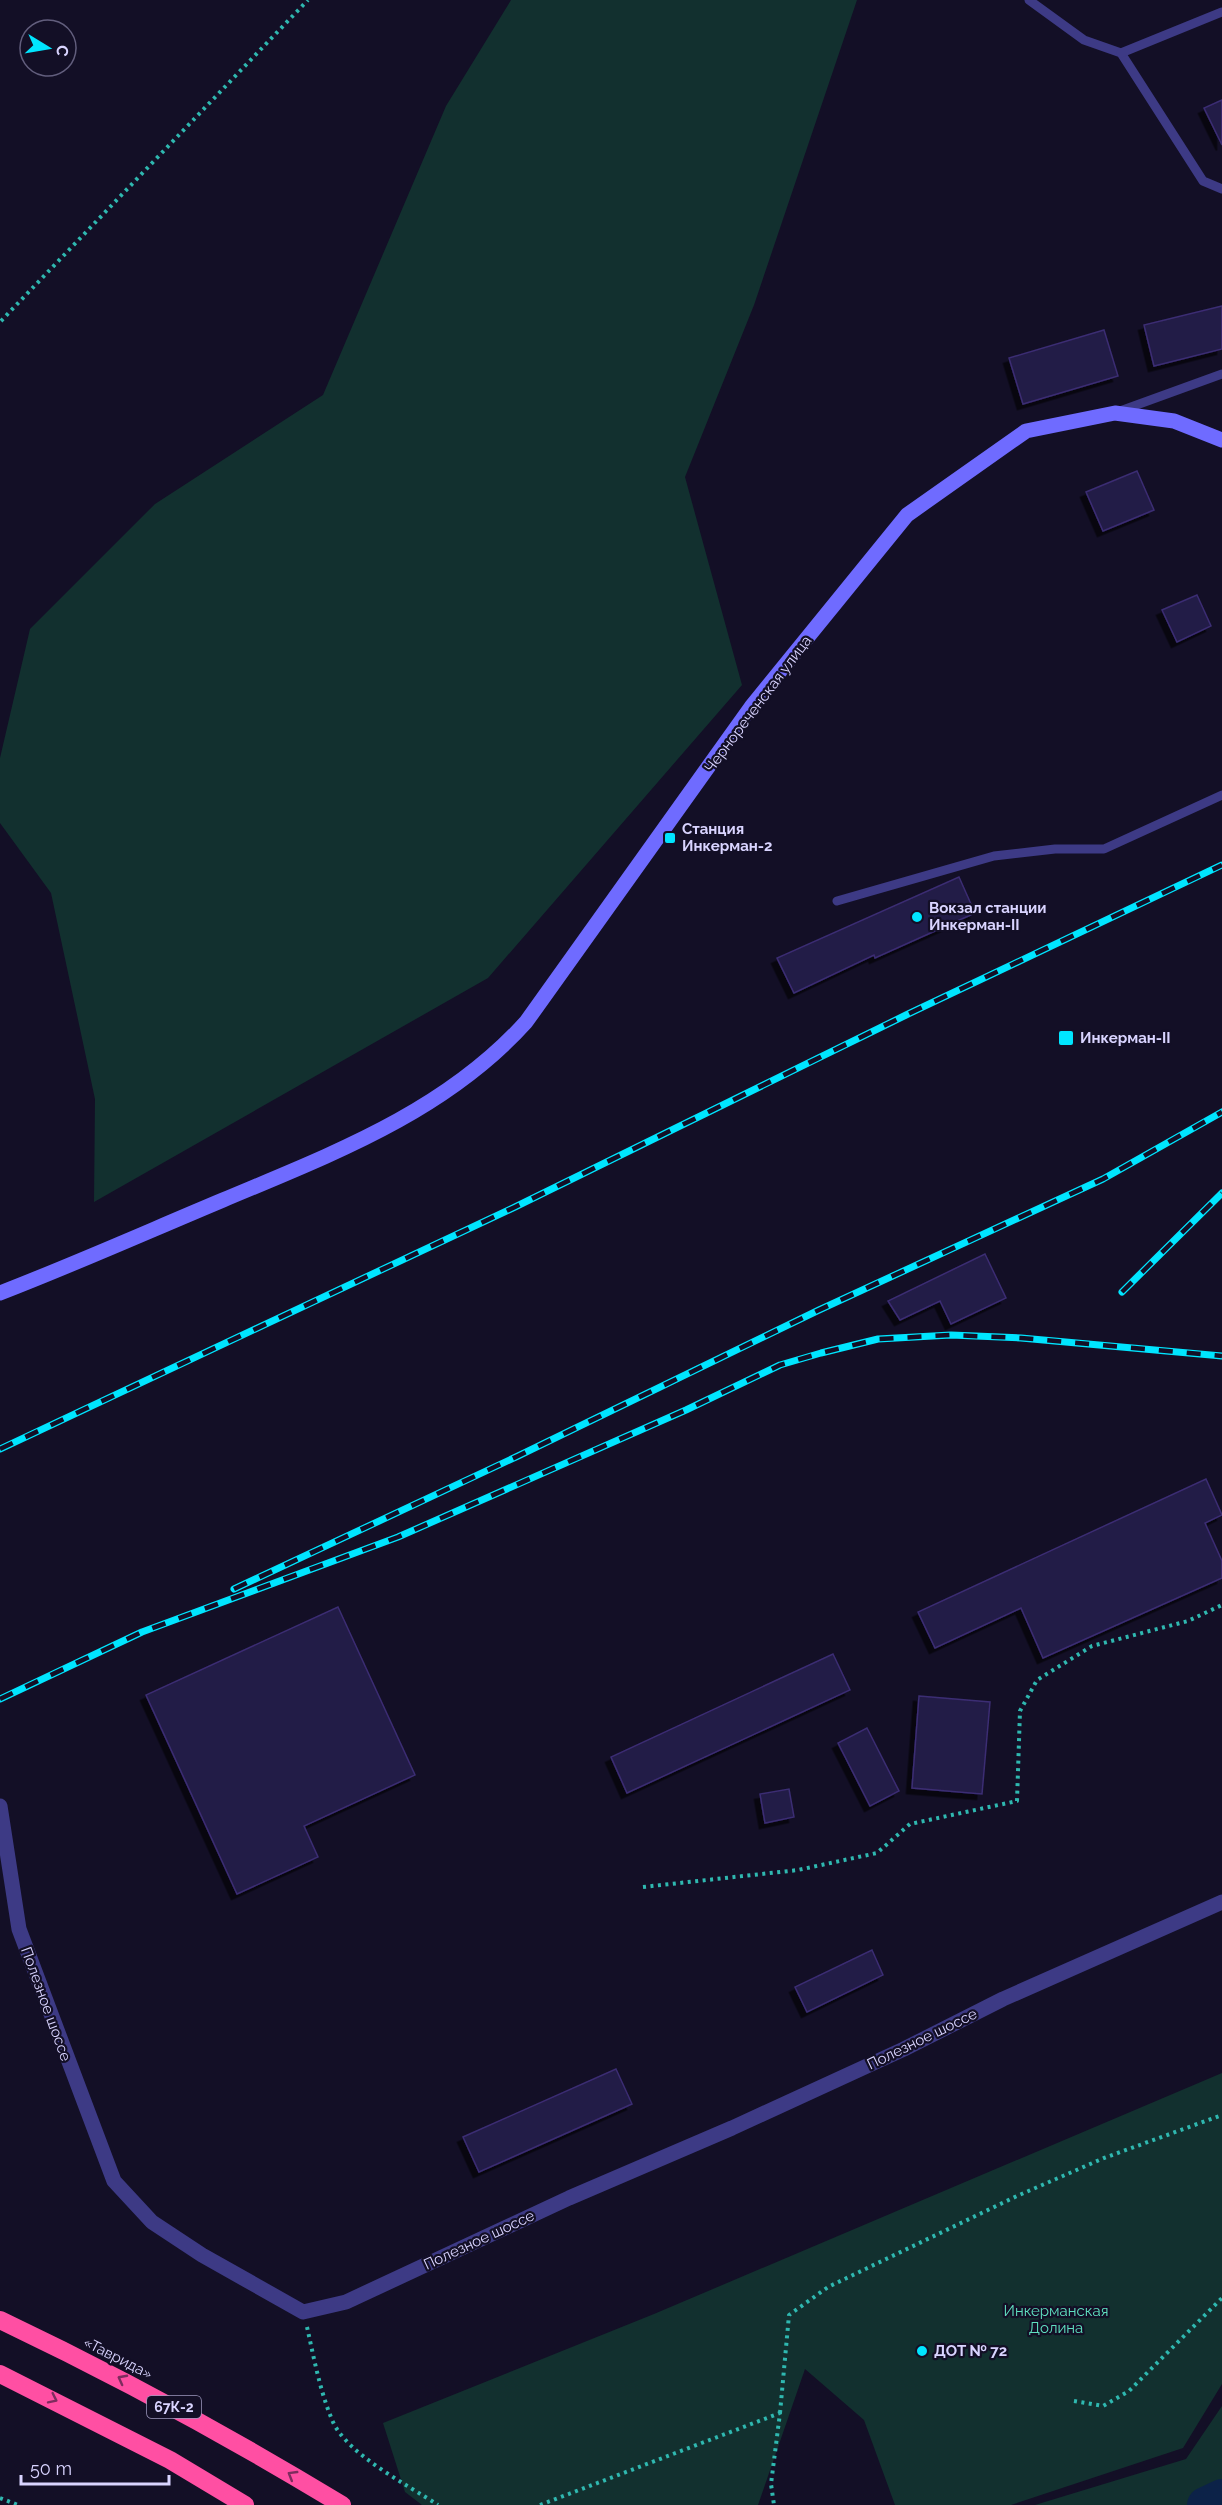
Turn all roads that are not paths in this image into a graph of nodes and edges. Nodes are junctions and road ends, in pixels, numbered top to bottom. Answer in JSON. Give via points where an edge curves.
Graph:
{"nodes":[{"id":1,"x":1029,"y":0,"type":"edge"},
{"id":2,"x":1222,"y":12,"type":"edge"},
{"id":3,"x":1121,"y":54,"type":"junction"},
{"id":4,"x":1222,"y":189,"type":"edge"},
{"id":5,"x":1222,"y":374,"type":"edge"},
{"id":6,"x":1115,"y":413,"type":"junction"},
{"id":7,"x":1222,"y":440,"type":"edge"},
{"id":8,"x":1222,"y":795,"type":"edge"},
{"id":9,"x":837,"y":901,"type":"dead end"},
{"id":10,"x":0,"y":1293,"type":"edge"},
{"id":11,"x":0,"y":1806,"type":"edge"},
{"id":12,"x":1222,"y":1902,"type":"edge"},
{"id":13,"x":0,"y":2320,"type":"edge"},
{"id":14,"x":0,"y":2374,"type":"edge"},
{"id":15,"x":245,"y":2505,"type":"edge"},
{"id":16,"x":342,"y":2505,"type":"edge"}],
"edges":[{"from":1,"to":3,"type":"lane","via":[[1084,40]]},
{"from":2,"to":3,"type":"lane"},
{"from":3,"to":4,"type":"lane","via":[[1203,182]]},
{"from":5,"to":6,"type":"lane"},
{"from":6,"to":7,"type":"main road","name":"Чернореченская улица","via":[[1174,421]]},
{"from":6,"to":10,"type":"main road","name":"Чернореченская улица","via":[[1026,431],[907,515],[752,707],[526,1022],[501,1050],[471,1074],[413,1114],[327,1156]]},
{"from":8,"to":9,"type":"lane","via":[[1104,849],[1055,849],[994,856]]},
{"from":11,"to":12,"type":"street","name":"Полезное шоссе","via":[[19,1929],[114,2181],[152,2222],[303,2312],[346,2302]]},
{"from":16,"to":13,"type":"highway","name":"«Таврида»","number":"67К-2","one_way":true,"via":[[227,2436]]},
{"from":14,"to":15,"type":"highway","one_way":true,"via":[[170,2460]]}]}
